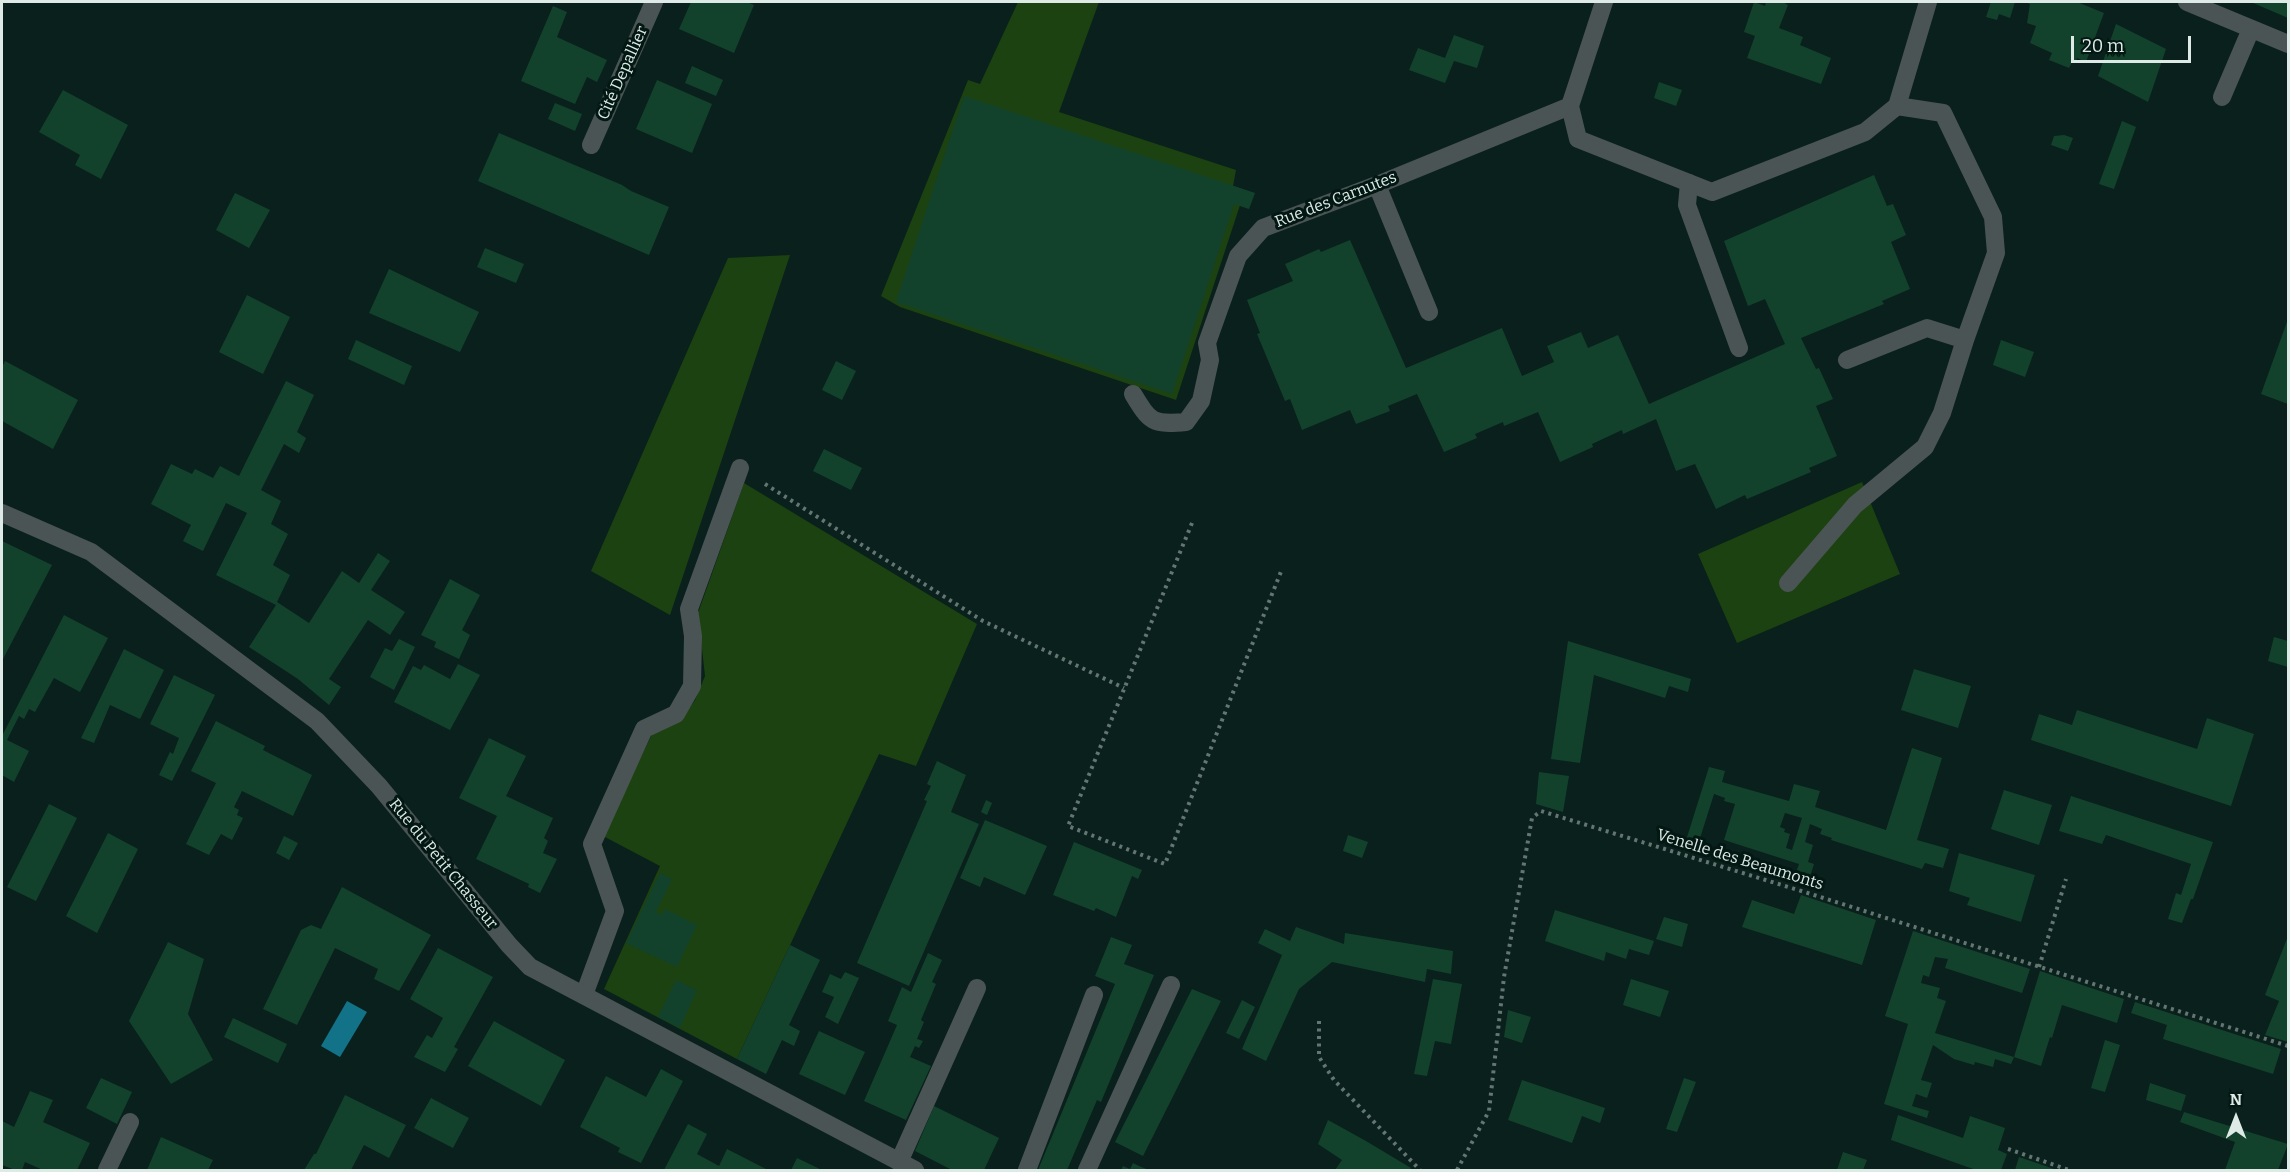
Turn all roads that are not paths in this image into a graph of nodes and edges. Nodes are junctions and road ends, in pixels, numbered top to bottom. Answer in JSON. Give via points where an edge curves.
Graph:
{"nodes":[{"id":1,"x":654,"y":2,"type":"edge"},
{"id":2,"x":1604,"y":2,"type":"edge"},
{"id":3,"x":1928,"y":2,"type":"edge"},
{"id":4,"x":2187,"y":2,"type":"edge"},
{"id":5,"x":2251,"y":29,"type":"junction"},
{"id":6,"x":2289,"y":44,"type":"edge"},
{"id":7,"x":2222,"y":97,"type":"dead end"},
{"id":8,"x":1570,"y":105,"type":"junction"},
{"id":9,"x":1897,"y":105,"type":"junction"},
{"id":10,"x":591,"y":145,"type":"dead end"},
{"id":11,"x":1689,"y":183,"type":"junction"},
{"id":12,"x":1377,"y":185,"type":"junction"},
{"id":13,"x":1429,"y":312,"type":"dead end"},
{"id":14,"x":1965,"y":340,"type":"junction"},
{"id":15,"x":1739,"y":348,"type":"dead end"},
{"id":16,"x":1847,"y":360,"type":"dead end"},
{"id":17,"x":1133,"y":394,"type":"dead end"},
{"id":18,"x":740,"y":468,"type":"road end"},
{"id":19,"x":2,"y":513,"type":"edge"},
{"id":20,"x":1788,"y":583,"type":"dead end"},
{"id":21,"x":1171,"y":985,"type":"dead end"},
{"id":22,"x":977,"y":988,"type":"dead end"},
{"id":23,"x":584,"y":995,"type":"junction"},
{"id":24,"x":1094,"y":995,"type":"dead end"},
{"id":25,"x":130,"y":1122,"type":"dead end"},
{"id":26,"x":907,"y":1166,"type":"edge"},
{"id":27,"x":107,"y":1170,"type":"edge"},
{"id":28,"x":1027,"y":1170,"type":"edge"},
{"id":29,"x":1086,"y":1170,"type":"edge"}],
"edges":[{"from":1,"to":10,"type":"street","name":"Cité Depallier"},
{"from":2,"to":8,"type":"street"},
{"from":3,"to":9,"type":"street"},
{"from":4,"to":5,"type":"street"},
{"from":5,"to":6,"type":"street"},
{"from":5,"to":7,"type":"street"},
{"from":8,"to":11,"type":"street","via":[[1578,139]]},
{"from":8,"to":12,"type":"street","name":"Rue des Carnutes"},
{"from":9,"to":11,"type":"street","via":[[1864,132],[1712,192]]},
{"from":9,"to":14,"type":"street","via":[[1943,113],[1993,217],[1996,253]]},
{"from":11,"to":15,"type":"street","via":[[1687,205]]},
{"from":12,"to":13,"type":"street"},
{"from":12,"to":17,"type":"street","name":"Rue des Carnutes","via":[[1263,228],[1239,256],[1207,343],[1210,360],[1201,401],[1186,422],[1162,424],[1147,416]]},
{"from":14,"to":16,"type":"street","via":[[1927,328]]},
{"from":14,"to":20,"type":"street","via":[[1942,413],[1925,447],[1855,506]]},
{"from":18,"to":23,"type":"street","via":[[689,609],[692,686],[676,714],[644,729],[592,844],[615,911]]},
{"from":19,"to":23,"type":"street","name":"Rue du Petit Chasseur","via":[[91,552],[317,721],[379,786],[530,967]]},
{"from":21,"to":29,"type":"street"},
{"from":22,"to":26,"type":"street"},
{"from":23,"to":26,"type":"street","name":"Rue du Petit Chasseur"},
{"from":24,"to":28,"type":"street"},
{"from":25,"to":27,"type":"street"}]}
